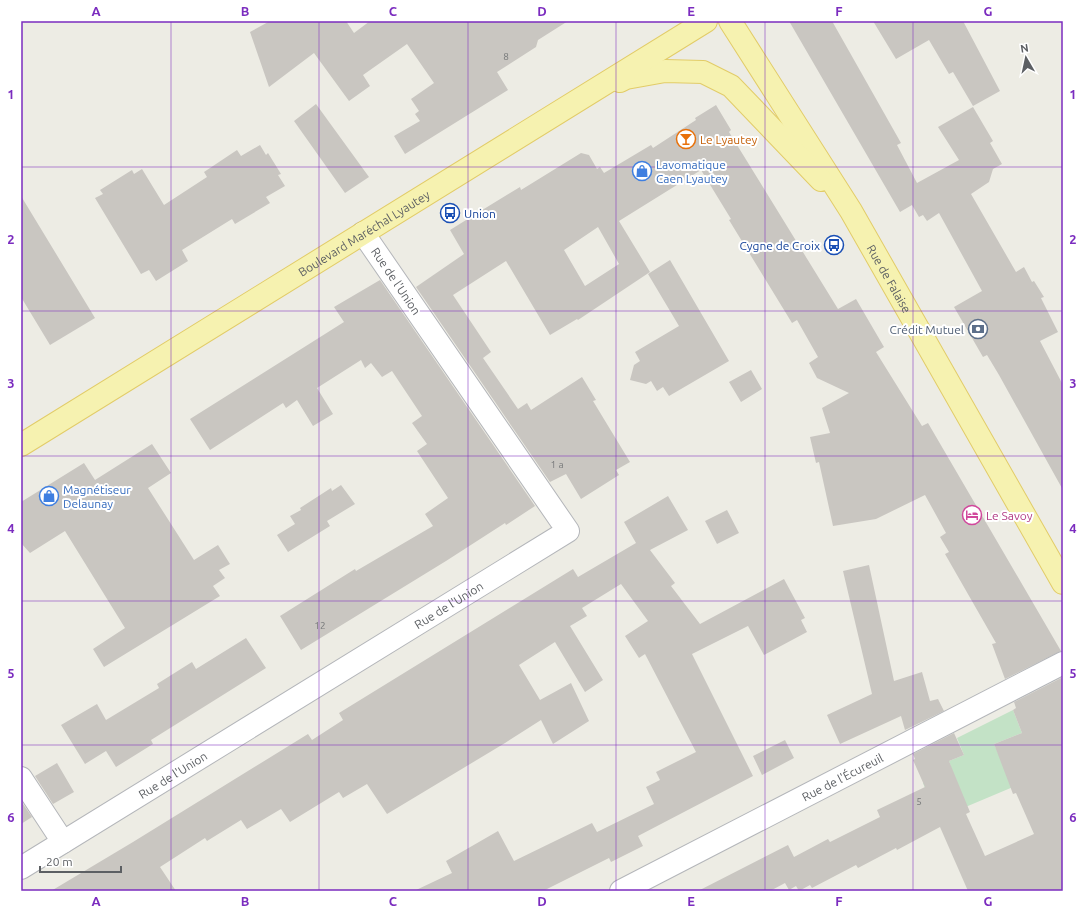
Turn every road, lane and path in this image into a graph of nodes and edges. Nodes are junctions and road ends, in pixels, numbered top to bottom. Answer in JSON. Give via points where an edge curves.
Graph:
{"nodes":[{"id":1,"x":706,"y":21,"type":"edge"},
{"id":2,"x":730,"y":21,"type":"edge"},
{"id":3,"x":580,"y":99,"type":"junction"},
{"id":4,"x":851,"y":211,"type":"junction"},
{"id":5,"x":363,"y":233,"type":"junction"},
{"id":6,"x":21,"y":445,"type":"edge"},
{"id":7,"x":1063,"y":583,"type":"edge"},
{"id":8,"x":1063,"y":663,"type":"edge"},
{"id":9,"x":21,"y":778,"type":"edge"},
{"id":10,"x":63,"y":842,"type":"junction"},
{"id":11,"x":21,"y":868,"type":"edge"},
{"id":12,"x":622,"y":891,"type":"edge"}],
"edges":[{"from":1,"to":3,"type":"main road","name":"Boulevard Maréchal Lyautey"},
{"from":2,"to":4,"type":"main road","name":"Rue de Falaise"},
{"from":3,"to":4,"type":"main road","via":[[626,78],[665,71],[703,72],[731,86]]},
{"from":3,"to":5,"type":"main road","name":"Boulevard Maréchal Lyautey"},
{"from":4,"to":7,"type":"main road","name":"Rue de Falaise"},
{"from":5,"to":6,"type":"main road","name":"Boulevard Maréchal Lyautey"},
{"from":5,"to":10,"type":"street","name":"Rue de l'Union","via":[[568,531]]},
{"from":8,"to":12,"type":"street","name":"Rue de l'Écureuil"},
{"from":9,"to":10,"type":"street"},
{"from":10,"to":11,"type":"street","name":"Rue de l'Union"}]}
